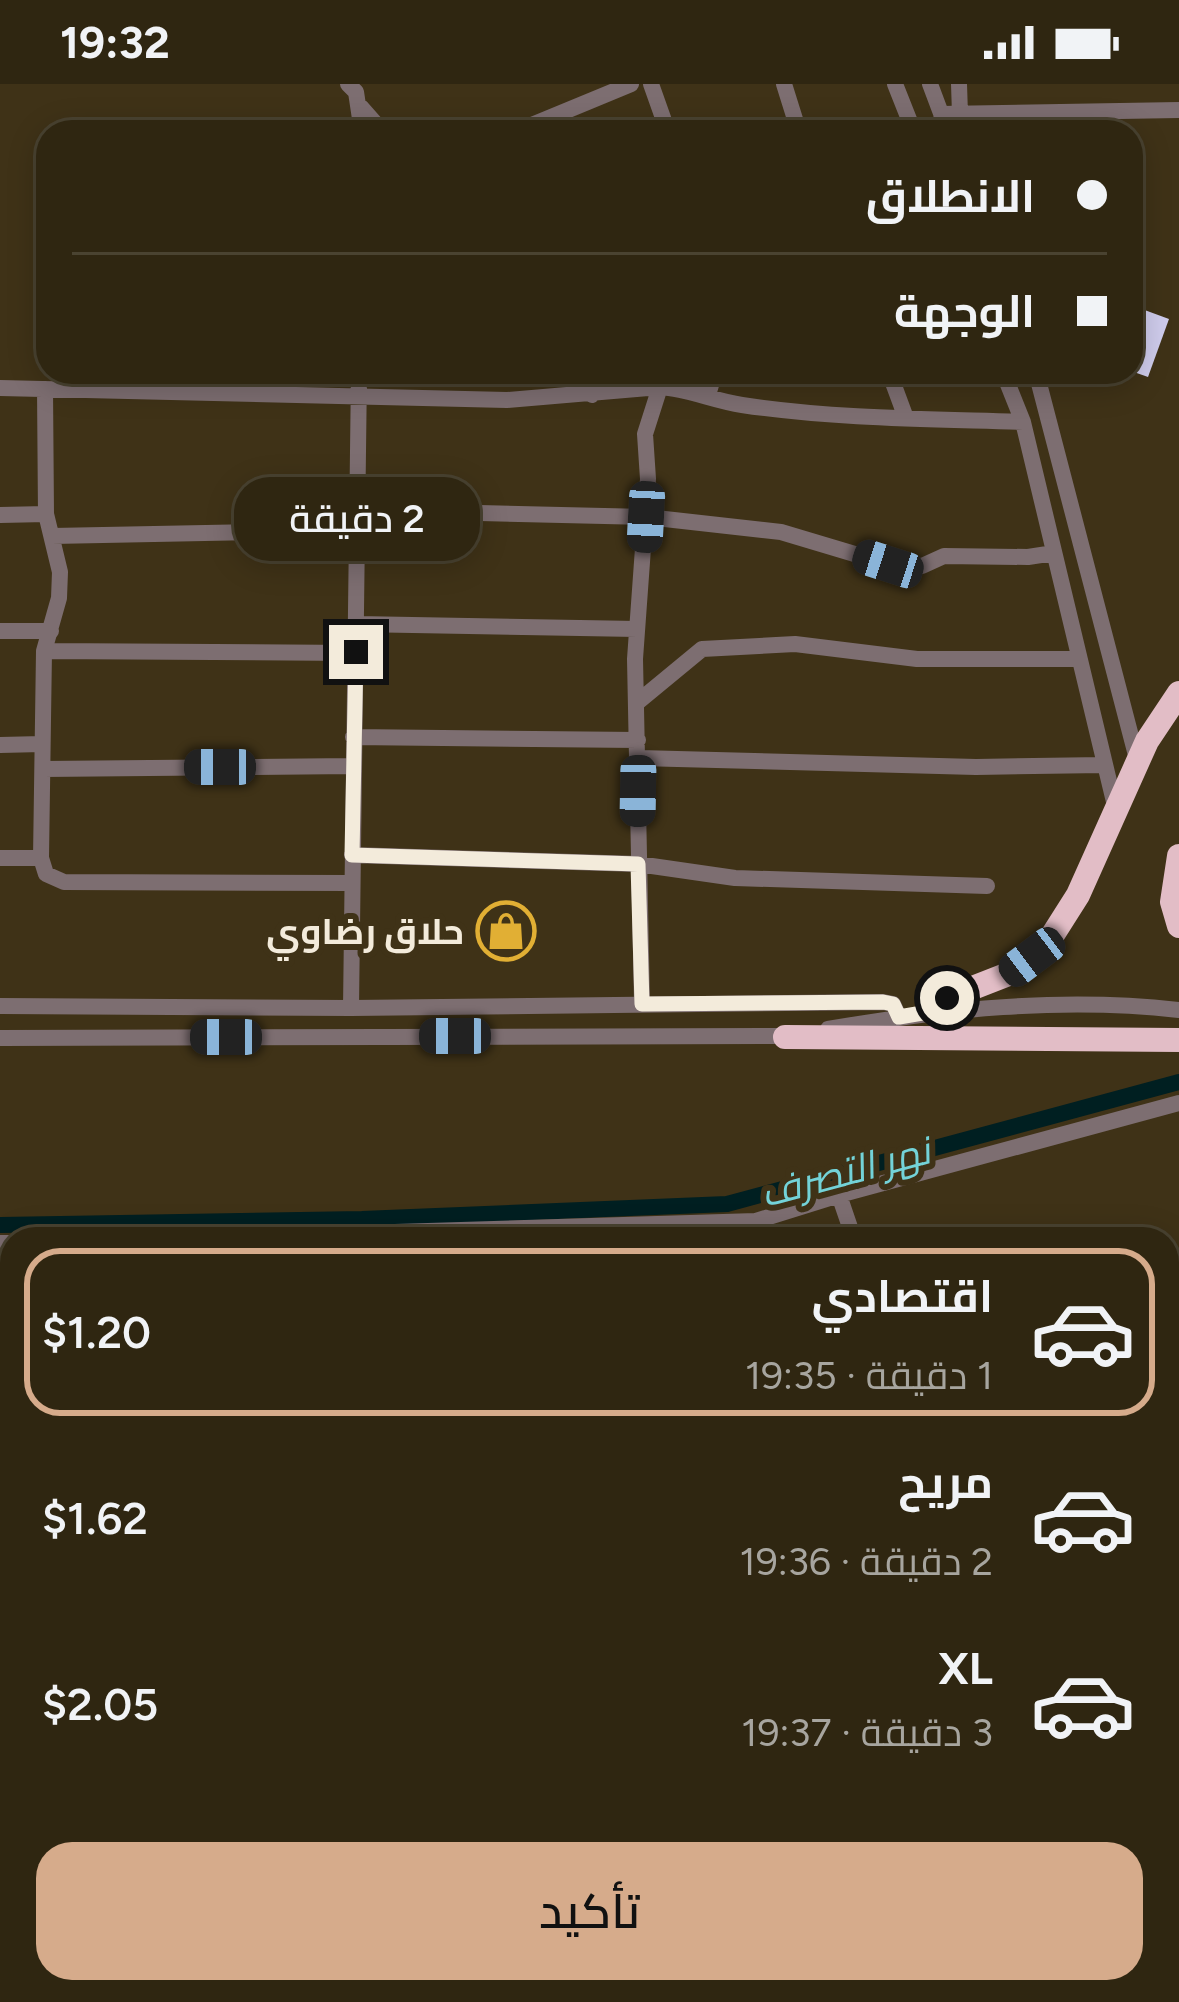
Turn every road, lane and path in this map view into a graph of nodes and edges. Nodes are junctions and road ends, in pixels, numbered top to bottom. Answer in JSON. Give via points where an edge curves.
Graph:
{"nodes":[{"id":1,"x":631,"y":84,"type":"edge"},
{"id":2,"x":651,"y":84,"type":"edge"},
{"id":3,"x":784,"y":84,"type":"edge"},
{"id":4,"x":895,"y":84,"type":"edge"},
{"id":5,"x":930,"y":84,"type":"edge"},
{"id":6,"x":959,"y":84,"type":"edge"},
{"id":7,"x":351,"y":85,"type":"edge"},
{"id":8,"x":360,"y":106,"type":"junction"},
{"id":9,"x":1179,"y":110,"type":"edge"},
{"id":10,"x":951,"y":114,"type":"junction"},
{"id":11,"x":361,"y":120,"type":"edge"},
{"id":12,"x":372,"y":120,"type":"edge"},
{"id":13,"x":544,"y":120,"type":"edge"},
{"id":14,"x":664,"y":120,"type":"edge"},
{"id":15,"x":795,"y":120,"type":"edge"},
{"id":16,"x":909,"y":120,"type":"edge"},
{"id":17,"x":950,"y":120,"type":"edge"},
{"id":18,"x":358,"y":384,"type":"edge"},
{"id":19,"x":590,"y":384,"type":"edge"},
{"id":20,"x":711,"y":384,"type":"edge"},
{"id":21,"x":893,"y":384,"type":"edge"},
{"id":22,"x":1008,"y":384,"type":"edge"},
{"id":23,"x":1039,"y":384,"type":"edge"},
{"id":24,"x":660,"y":386,"type":"junction"},
{"id":25,"x":0,"y":388,"type":"edge"},
{"id":26,"x":45,"y":388,"type":"junction"},
{"id":27,"x":592,"y":395,"type":"junction"},
{"id":28,"x":707,"y":395,"type":"junction"},
{"id":29,"x":358,"y":396,"type":"junction"},
{"id":30,"x":906,"y":418,"type":"junction"},
{"id":31,"x":1023,"y":422,"type":"junction"},
{"id":32,"x":1059,"y":457,"type":"junction"},
{"id":33,"x":1032,"y":462,"type":"junction"},
{"id":34,"x":358,"y":510,"type":"junction"},
{"id":35,"x":46,"y":514,"type":"junction"},
{"id":36,"x":0,"y":515,"type":"edge"},
{"id":37,"x":646,"y":517,"type":"junction"},
{"id":38,"x":358,"y":530,"type":"junction"},
{"id":39,"x":52,"y":536,"type":"junction"},
{"id":40,"x":1054,"y":553,"type":"junction"},
{"id":41,"x":356,"y":623,"type":"junction"},
{"id":42,"x":637,"y":628,"type":"junction"},
{"id":43,"x":0,"y":631,"type":"edge"},
{"id":44,"x":51,"y":631,"type":"junction"},
{"id":45,"x":44,"y":651,"type":"junction"},
{"id":46,"x":356,"y":652,"type":"junction"},
{"id":47,"x":1078,"y":659,"type":"junction"},
{"id":48,"x":1179,"y":693,"type":"edge"},
{"id":49,"x":639,"y":701,"type":"junction"},
{"id":50,"x":353,"y":737,"type":"junction"},
{"id":51,"x":42,"y":744,"type":"junction"},
{"id":52,"x":0,"y":745,"type":"edge"},
{"id":53,"x":638,"y":749,"type":"junction"},
{"id":54,"x":1138,"y":764,"type":"junction"},
{"id":55,"x":353,"y":766,"type":"junction"},
{"id":56,"x":1103,"y":766,"type":"junction"},
{"id":57,"x":43,"y":769,"type":"junction"},
{"id":58,"x":1115,"y":806,"type":"junction"},
{"id":59,"x":352,"y":855,"type":"junction"},
{"id":60,"x":1179,"y":856,"type":"edge"},
{"id":61,"x":0,"y":858,"type":"edge"},
{"id":62,"x":41,"y":858,"type":"junction"},
{"id":63,"x":638,"y":864,"type":"junction"},
{"id":64,"x":352,"y":883,"type":"junction"},
{"id":65,"x":987,"y":886,"type":"dead end"},
{"id":66,"x":1179,"y":926,"type":"edge"},
{"id":67,"x":642,"y":1004,"type":"junction"},
{"id":68,"x":0,"y":1006,"type":"edge"},
{"id":69,"x":350,"y":1008,"type":"junction"},
{"id":70,"x":940,"y":1010,"type":"junction"},
{"id":71,"x":1179,"y":1010,"type":"edge"},
{"id":72,"x":899,"y":1017,"type":"junction"},
{"id":73,"x":785,"y":1037,"type":"junction"},
{"id":74,"x":0,"y":1039,"type":"edge"},
{"id":75,"x":1179,"y":1040,"type":"edge"},
{"id":76,"x":1179,"y":1103,"type":"edge"},
{"id":77,"x":839,"y":1195,"type":"junction"},
{"id":78,"x":559,"y":1227,"type":"edge"},
{"id":79,"x":850,"y":1227,"type":"edge"}],
"edges":[{"from":1,"to":13,"type":"street"},
{"from":2,"to":14,"type":"street"},
{"from":3,"to":15,"type":"street"},
{"from":4,"to":16,"type":"street"},
{"from":5,"to":10,"type":"street"},
{"from":6,"to":10,"type":"street"},
{"from":7,"to":8,"type":"street"},
{"from":8,"to":11,"type":"street"},
{"from":8,"to":12,"type":"street"},
{"from":9,"to":10,"type":"street"},
{"from":10,"to":17,"type":"street"},
{"from":18,"to":29,"type":"street"},
{"from":19,"to":27,"type":"street"},
{"from":20,"to":28,"type":"street"},
{"from":21,"to":30,"type":"street"},
{"from":22,"to":31,"type":"street"},
{"from":23,"to":32,"type":"street"},
{"from":24,"to":27,"type":"street"},
{"from":24,"to":28,"type":"street"},
{"from":24,"to":37,"type":"street","via":[[645,434]]},
{"from":25,"to":26,"type":"street"},
{"from":26,"to":29,"type":"street"},
{"from":26,"to":35,"type":"street"},
{"from":27,"to":29,"type":"street"},
{"from":28,"to":30,"type":"street","via":[[739,405]]},
{"from":29,"to":34,"type":"street"},
{"from":30,"to":31,"type":"street"},
{"from":31,"to":33,"type":"street"},
{"from":32,"to":33,"type":"street"},
{"from":32,"to":54,"type":"street"},
{"from":33,"to":40,"type":"street"},
{"from":34,"to":37,"type":"street"},
{"from":34,"to":38,"type":"street"},
{"from":35,"to":36,"type":"street"},
{"from":35,"to":39,"type":"street"},
{"from":37,"to":40,"type":"street","via":[[781,532],[888,564]]},
{"from":37,"to":42,"type":"street"},
{"from":38,"to":39,"type":"street"},
{"from":38,"to":41,"type":"street"},
{"from":39,"to":44,"type":"street","via":[[60,585]]},
{"from":40,"to":47,"type":"street"},
{"from":41,"to":42,"type":"street"},
{"from":41,"to":46,"type":"street"},
{"from":42,"to":49,"type":"street"},
{"from":43,"to":44,"type":"street"},
{"from":44,"to":45,"type":"street"},
{"from":45,"to":46,"type":"street"},
{"from":45,"to":51,"type":"street"},
{"from":46,"to":50,"type":"street"},
{"from":47,"to":49,"type":"street","via":[[917,659],[795,644],[702,650]]},
{"from":47,"to":56,"type":"street"},
{"from":48,"to":54,"type":"highway"},
{"from":49,"to":53,"type":"street"},
{"from":50,"to":53,"type":"street"},
{"from":50,"to":55,"type":"street"},
{"from":51,"to":52,"type":"street"},
{"from":51,"to":57,"type":"street"},
{"from":53,"to":56,"type":"street"},
{"from":53,"to":63,"type":"street"},
{"from":54,"to":58,"type":"highway"},
{"from":55,"to":57,"type":"street"},
{"from":55,"to":59,"type":"street"},
{"from":56,"to":58,"type":"street"},
{"from":57,"to":62,"type":"street"},
{"from":58,"to":70,"type":"highway","via":[[1052,936],[1011,973],[947,998]]},
{"from":59,"to":63,"type":"street"},
{"from":59,"to":64,"type":"street"},
{"from":60,"to":66,"type":"highway","via":[[1172,902]]},
{"from":61,"to":62,"type":"street"},
{"from":62,"to":64,"type":"street","via":[[46,874],[64,882]]},
{"from":63,"to":65,"type":"street","via":[[735,878]]},
{"from":63,"to":67,"type":"street"},
{"from":64,"to":69,"type":"street"},
{"from":67,"to":69,"type":"street"},
{"from":67,"to":72,"type":"street","via":[[883,1002]]},
{"from":68,"to":69,"type":"street"},
{"from":70,"to":71,"type":"street"},
{"from":70,"to":72,"type":"street"},
{"from":72,"to":73,"type":"street"},
{"from":73,"to":74,"type":"street"},
{"from":73,"to":75,"type":"highway"},
{"from":76,"to":77,"type":"street"},
{"from":77,"to":78,"type":"street","via":[[756,1221]]},
{"from":77,"to":79,"type":"street"}]}
